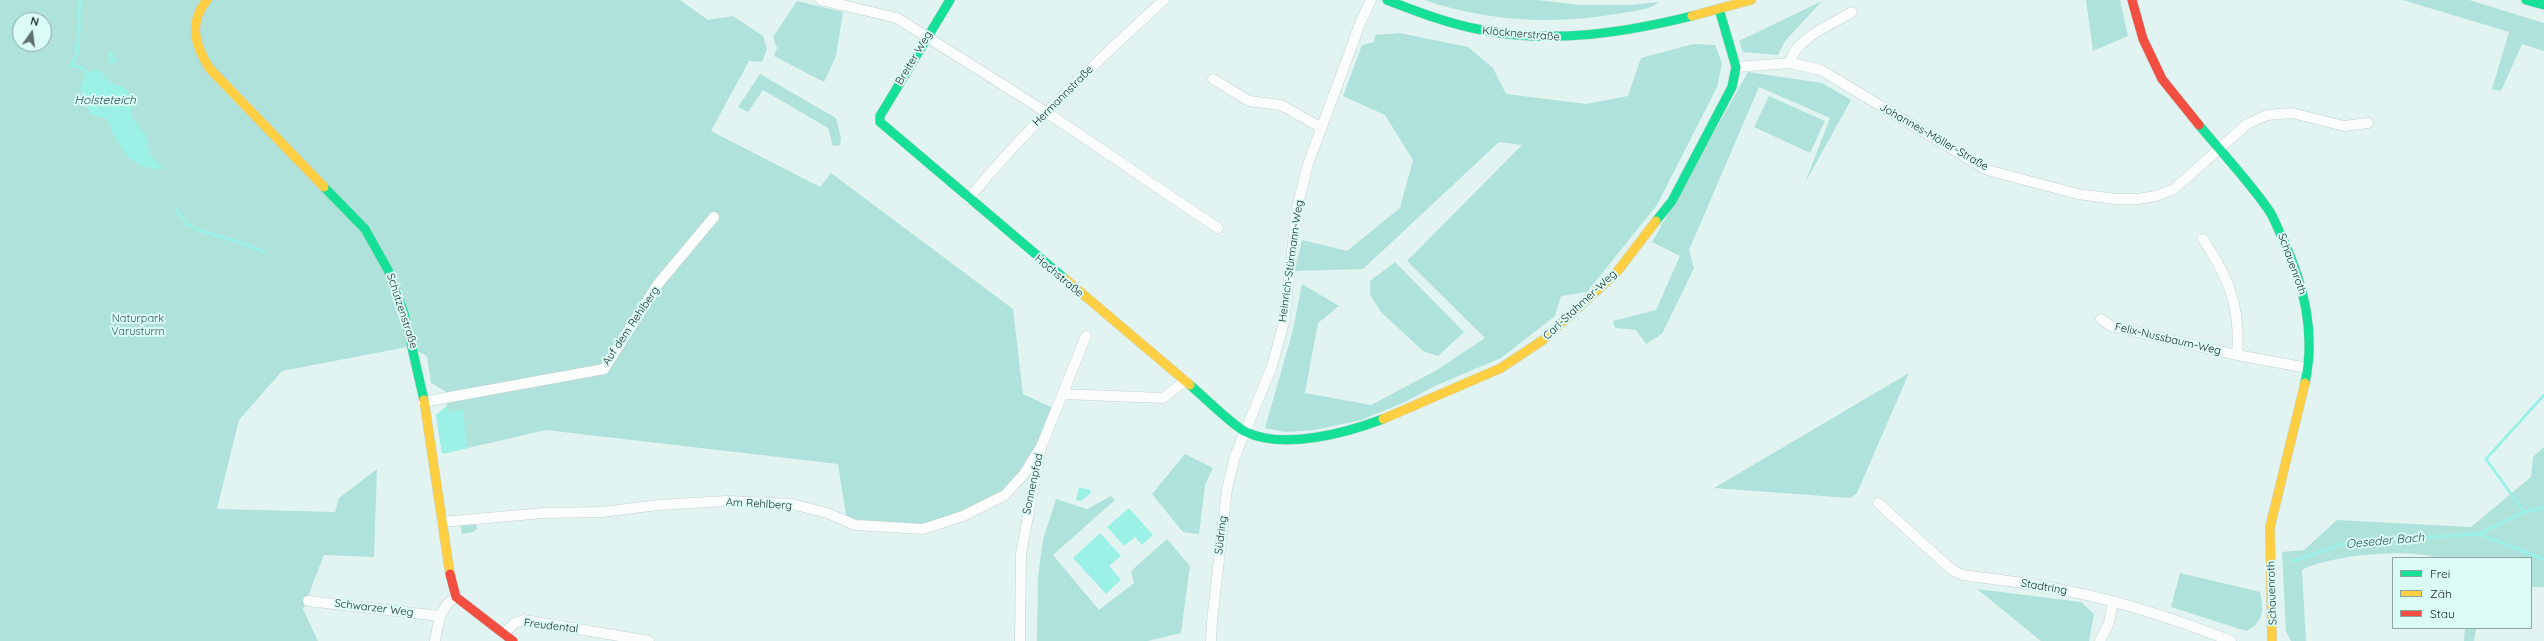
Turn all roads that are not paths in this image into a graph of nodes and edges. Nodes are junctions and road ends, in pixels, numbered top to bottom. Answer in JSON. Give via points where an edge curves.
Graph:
{"nodes":[{"id":1,"x":207,"y":0,"type":"edge"},
{"id":2,"x":821,"y":0,"type":"edge"},
{"id":3,"x":950,"y":0,"type":"edge"},
{"id":4,"x":1164,"y":0,"type":"edge"},
{"id":5,"x":1371,"y":0,"type":"edge"},
{"id":6,"x":1387,"y":0,"type":"edge"},
{"id":7,"x":1751,"y":0,"type":"edge"},
{"id":8,"x":2132,"y":0,"type":"edge"},
{"id":9,"x":2526,"y":0,"type":"edge"},
{"id":10,"x":2544,"y":5,"type":"edge"},
{"id":11,"x":1719,"y":9,"type":"junction"},
{"id":12,"x":1852,"y":12,"type":"dead end"},
{"id":13,"x":927,"y":36,"type":"junction"},
{"id":14,"x":1790,"y":63,"type":"junction"},
{"id":15,"x":1736,"y":67,"type":"junction"},
{"id":16,"x":1213,"y":79,"type":"dead end"},
{"id":17,"x":1046,"y":112,"type":"junction"},
{"id":18,"x":880,"y":116,"type":"joint"},
{"id":19,"x":2368,"y":123,"type":"dead end"},
{"id":20,"x":1322,"y":128,"type":"junction"},
{"id":21,"x":2219,"y":149,"type":"junction"},
{"id":22,"x":968,"y":199,"type":"junction"},
{"id":23,"x":714,"y":217,"type":"dead end"},
{"id":24,"x":1218,"y":228,"type":"dead end"},
{"id":25,"x":2203,"y":239,"type":"dead end"},
{"id":26,"x":2101,"y":319,"type":"dead end"},
{"id":27,"x":1086,"y":336,"type":"dead end"},
{"id":28,"x":2237,"y":355,"type":"junction"},
{"id":29,"x":2308,"y":368,"type":"junction"},
{"id":30,"x":1185,"y":382,"type":"junction"},
{"id":31,"x":1063,"y":394,"type":"junction"},
{"id":32,"x":423,"y":402,"type":"junction"},
{"id":33,"x":1245,"y":432,"type":"junction"},
{"id":34,"x":1041,"y":447,"type":"junction"},
{"id":35,"x":1878,"y":503,"type":"dead end"},
{"id":36,"x":442,"y":522,"type":"junction"},
{"id":37,"x":456,"y":596,"type":"junction"},
{"id":38,"x":308,"y":601,"type":"dead end"},
{"id":39,"x":2114,"y":601,"type":"junction"},
{"id":40,"x":440,"y":616,"type":"junction"},
{"id":41,"x":504,"y":634,"type":"junction"},
{"id":42,"x":435,"y":641,"type":"edge"},
{"id":43,"x":513,"y":641,"type":"edge"},
{"id":44,"x":649,"y":641,"type":"edge"},
{"id":45,"x":1020,"y":641,"type":"edge"},
{"id":46,"x":1211,"y":641,"type":"edge"},
{"id":47,"x":2100,"y":641,"type":"edge"},
{"id":48,"x":2230,"y":641,"type":"edge"},
{"id":49,"x":2272,"y":641,"type":"edge"}],
"edges":[{"from":1,"to":32,"type":"street","name":"Schützenstraße","via":[[194,21],[194,36],[199,54],[210,69],[365,229],[382,255],[396,285],[414,348]]},
{"from":2,"to":13,"type":"street","via":[[897,18]]},
{"from":3,"to":13,"type":"street","name":"Breiter Weg"},
{"from":4,"to":17,"type":"street","name":"Hermannstraße","via":[[1103,54]]},
{"from":5,"to":20,"type":"street","name":"Heinrich-Stürmann-Weg"},
{"from":6,"to":11,"type":"street","name":"Klöcknerstraße","via":[[1419,13],[1477,30],[1529,37],[1568,38],[1623,32]]},
{"from":7,"to":11,"type":"street","name":"Klöcknerstraße"},
{"from":8,"to":21,"type":"street","name":"Schauenroth","via":[[2143,40],[2162,79]]},
{"from":9,"to":10,"type":"street"},
{"from":11,"to":15,"type":"street"},
{"from":12,"to":14,"type":"street","via":[[1800,44],[1792,53]]},
{"from":13,"to":17,"type":"street"},
{"from":13,"to":18,"type":"street","name":"Breiter Weg"},
{"from":14,"to":15,"type":"street","name":"Johannes-Möller-Straße"},
{"from":14,"to":21,"type":"street","name":"Johannes-Möller-Straße","via":[[1821,70],[1987,170],[2078,194],[2115,199],[2156,196],[2174,189]]},
{"from":15,"to":33,"type":"street","name":"Carl-Stahmer-Weg","via":[[1735,77],[1722,108],[1672,201],[1616,273],[1543,340],[1501,368],[1351,431],[1283,440],[1268,439]]},
{"from":16,"to":20,"type":"street","via":[[1249,101],[1281,105]]},
{"from":17,"to":22,"type":"street","name":"Hermannstraße","via":[[1008,151]]},
{"from":17,"to":24,"type":"street"},
{"from":18,"to":22,"type":"street","name":"Hochstraße","via":[[880,122]]},
{"from":19,"to":21,"type":"street","name":"Johannes-Möller-Straße","via":[[2344,126],[2292,113],[2267,115],[2247,124]]},
{"from":20,"to":33,"type":"street","name":"Heinrich-Stürmann-Weg","via":[[1308,164],[1297,208],[1284,322],[1272,366]]},
{"from":21,"to":29,"type":"street","name":"Schauenroth","via":[[2270,212],[2292,259],[2304,294],[2310,334]]},
{"from":22,"to":30,"type":"street","name":"Hochstraße"},
{"from":23,"to":32,"type":"street","name":"Auf dem Rehlberg","via":[[658,284],[604,369]]},
{"from":25,"to":28,"type":"street","name":"Felix-Nussbaum-Weg","via":[[2230,286],[2239,336]]},
{"from":26,"to":28,"type":"street","name":"Felix-Nussbaum-Weg","via":[[2111,326]]},
{"from":27,"to":31,"type":"street","name":"Sonnenpfad"},
{"from":28,"to":29,"type":"street","name":"Felix-Nussbaum-Weg"},
{"from":29,"to":49,"type":"street","name":"Schauenroth","via":[[2270,528],[2270,589],[2274,633]]},
{"from":30,"to":31,"type":"street","via":[[1163,398]]},
{"from":30,"to":33,"type":"street","name":"Hochstraße"},
{"from":31,"to":34,"type":"street","name":"Sonnenpfad"},
{"from":32,"to":36,"type":"street","name":"Schützenstraße"},
{"from":33,"to":46,"type":"street","name":"Südring","via":[[1235,456],[1227,489]]},
{"from":34,"to":36,"type":"street","name":"Am Rehlberg","via":[[1024,474],[1004,495],[963,516],[923,529],[855,525],[827,513],[792,504],[727,501]]},
{"from":34,"to":45,"type":"street","name":"Sonnenpfad","via":[[1021,554]]},
{"from":35,"to":39,"type":"street","name":"Stadtring","via":[[1952,570],[1962,575],[2054,588]]},
{"from":36,"to":37,"type":"street","name":"Schützenstraße"},
{"from":37,"to":40,"type":"street","via":[[450,600]]},
{"from":37,"to":41,"type":"street"},
{"from":38,"to":40,"type":"street","name":"Schwarzer Weg"},
{"from":39,"to":47,"type":"street","via":[[2109,623]]},
{"from":39,"to":48,"type":"street","name":"Stadtring"},
{"from":40,"to":42,"type":"street"},
{"from":41,"to":43,"type":"street"},
{"from":41,"to":44,"type":"street","name":"Freudental","via":[[514,623],[524,620]]}]}
